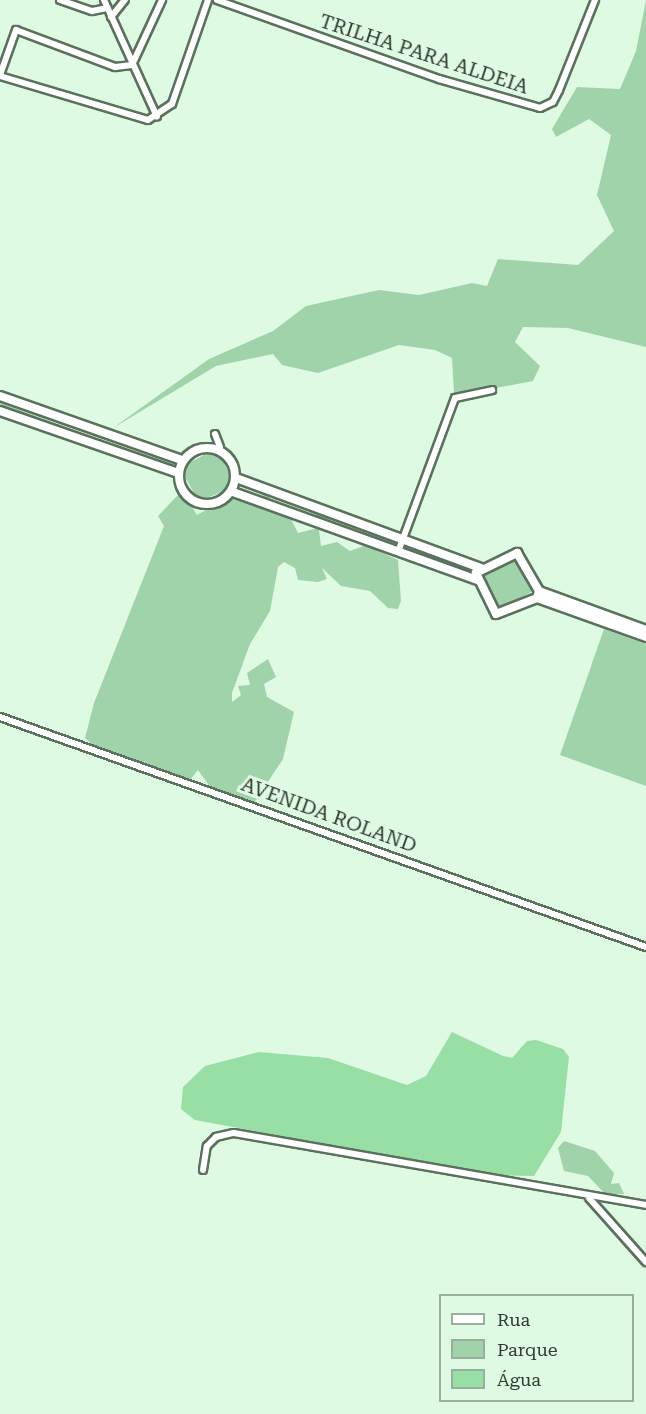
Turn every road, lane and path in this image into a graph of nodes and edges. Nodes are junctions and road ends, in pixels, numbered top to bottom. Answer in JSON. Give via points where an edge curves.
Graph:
{"nodes":[{"id":1,"x":60,"y":0,"type":"edge"},
{"id":2,"x":104,"y":0,"type":"edge"},
{"id":3,"x":125,"y":0,"type":"edge"},
{"id":4,"x":162,"y":0,"type":"edge"},
{"id":5,"x":208,"y":0,"type":"edge"},
{"id":6,"x":217,"y":0,"type":"edge"},
{"id":7,"x":595,"y":0,"type":"edge"},
{"id":8,"x":107,"y":8,"type":"junction"},
{"id":9,"x":111,"y":16,"type":"junction"},
{"id":10,"x":132,"y":65,"type":"junction"},
{"id":11,"x":0,"y":75,"type":"edge"},
{"id":12,"x":157,"y":117,"type":"junction"},
{"id":13,"x":492,"y":390,"type":"dead end"},
{"id":14,"x":0,"y":396,"type":"edge"},
{"id":15,"x":0,"y":411,"type":"edge"},
{"id":16,"x":215,"y":434,"type":"dead end"},
{"id":17,"x":220,"y":447,"type":"junction"},
{"id":18,"x":182,"y":460,"type":"junction"},
{"id":19,"x":177,"y":473,"type":"junction"},
{"id":20,"x":236,"y":478,"type":"junction"},
{"id":21,"x":233,"y":492,"type":"junction"},
{"id":22,"x":318,"y":508,"type":"junction"},
{"id":23,"x":314,"y":521,"type":"junction"},
{"id":24,"x":402,"y":539,"type":"junction"},
{"id":25,"x":398,"y":552,"type":"junction"},
{"id":26,"x":481,"y":568,"type":"junction"},
{"id":27,"x":477,"y":580,"type":"junction"},
{"id":28,"x":538,"y":595,"type":"junction"},
{"id":29,"x":646,"y":630,"type":"edge"},
{"id":30,"x":646,"y":637,"type":"edge"},
{"id":31,"x":0,"y":717,"type":"edge"},
{"id":32,"x":646,"y":947,"type":"edge"},
{"id":33,"x":203,"y":1170,"type":"dead end"},
{"id":34,"x":588,"y":1197,"type":"junction"},
{"id":35,"x":646,"y":1205,"type":"edge"},
{"id":36,"x":646,"y":1262,"type":"edge"}],
"edges":[{"from":1,"to":8,"type":"street","via":[[92,11]]},
{"from":2,"to":8,"type":"street"},
{"from":3,"to":9,"type":"street"},
{"from":4,"to":10,"type":"street"},
{"from":5,"to":12,"type":"street","via":[[172,104]]},
{"from":6,"to":7,"type":"street","name":"TRILHA PARA ALDEIA","via":[[461,86],[533,107],[553,102]]},
{"from":8,"to":9,"type":"street"},
{"from":9,"to":10,"type":"street"},
{"from":10,"to":11,"type":"street","via":[[115,67],[16,30]]},
{"from":10,"to":12,"type":"street"},
{"from":11,"to":12,"type":"street","via":[[139,120]]},
{"from":13,"to":24,"type":"street","via":[[455,398]]},
{"from":14,"to":18,"type":"main road"},
{"from":15,"to":19,"type":"main road"},
{"from":16,"to":17,"type":"street"},
{"from":17,"to":18,"type":"main road"},
{"from":17,"to":20,"type":"main road"},
{"from":18,"to":19,"type":"main road"},
{"from":19,"to":21,"type":"main road","via":[[196,507]]},
{"from":20,"to":21,"type":"main road"},
{"from":20,"to":22,"type":"main road"},
{"from":21,"to":23,"type":"main road"},
{"from":22,"to":23,"type":"main road"},
{"from":22,"to":24,"type":"main road"},
{"from":23,"to":25,"type":"main road"},
{"from":24,"to":25,"type":"street"},
{"from":24,"to":26,"type":"main road"},
{"from":25,"to":27,"type":"main road"},
{"from":26,"to":27,"type":"main road"},
{"from":26,"to":28,"type":"main road","via":[[517,553]]},
{"from":27,"to":28,"type":"main road","via":[[496,614]]},
{"from":28,"to":29,"type":"main road"},
{"from":28,"to":30,"type":"main road"},
{"from":31,"to":32,"type":"street","name":"AVENIDA ROLAND"},
{"from":33,"to":34,"type":"street","via":[[207,1146],[216,1137],[234,1133]]},
{"from":34,"to":35,"type":"street"},
{"from":34,"to":36,"type":"street"}]}
